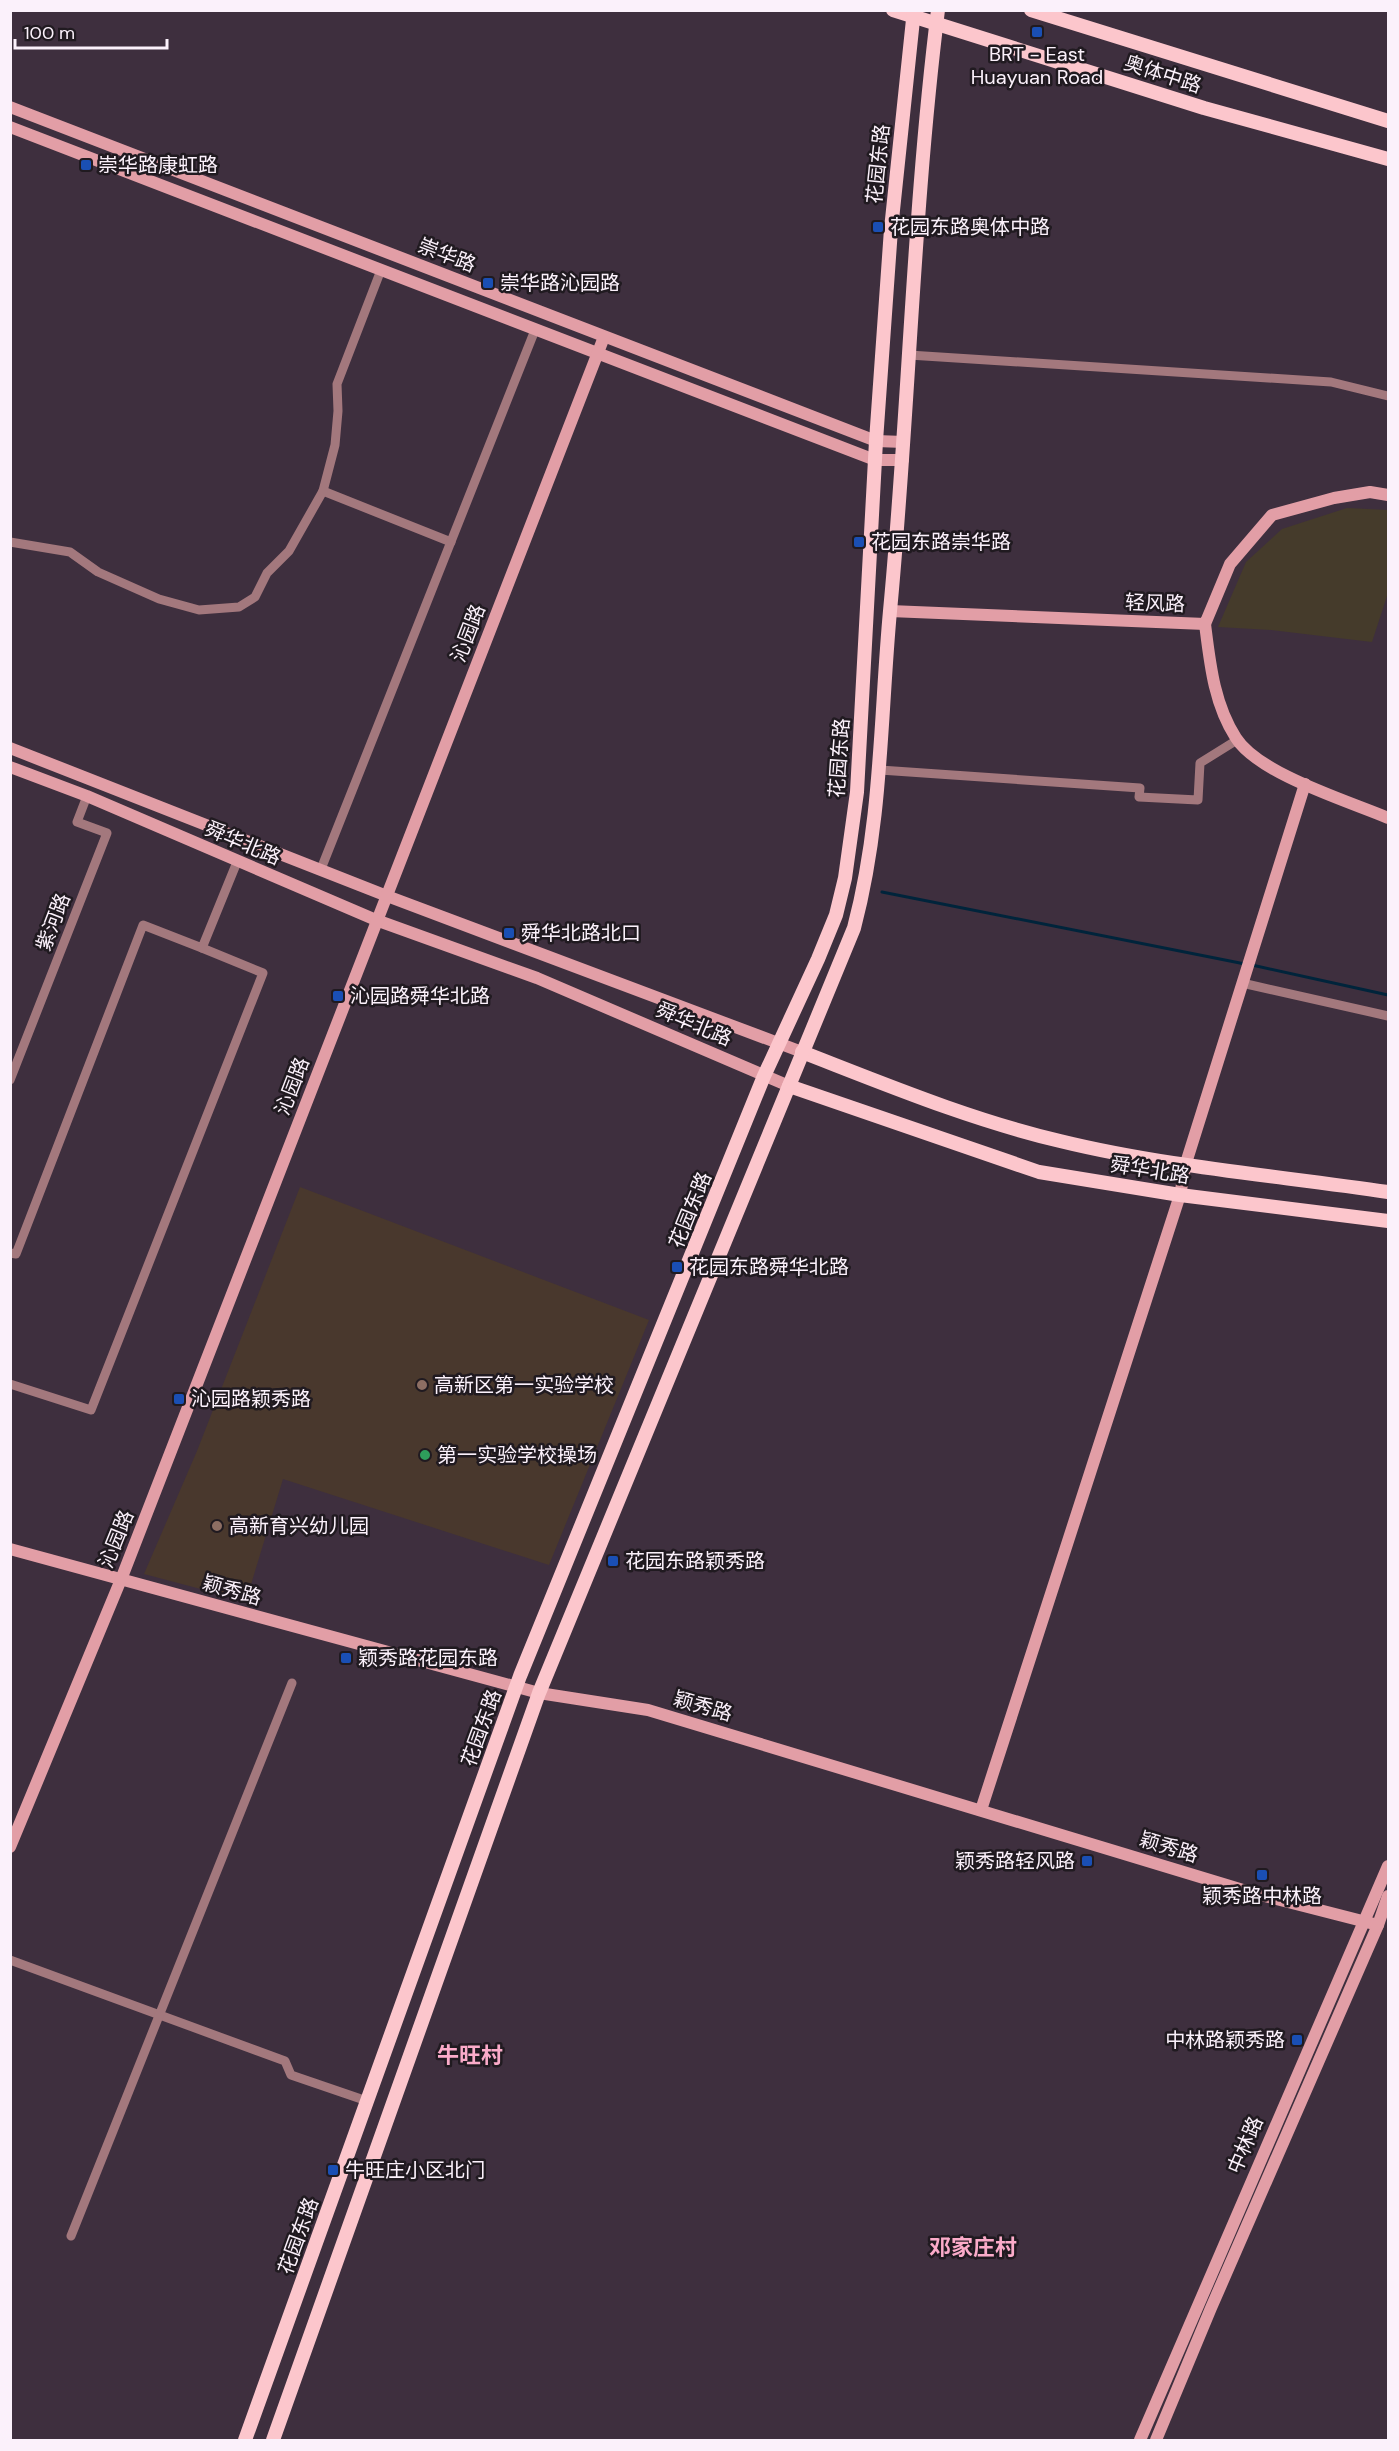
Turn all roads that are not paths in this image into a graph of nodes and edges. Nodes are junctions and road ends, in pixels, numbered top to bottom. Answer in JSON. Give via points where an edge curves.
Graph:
{"nodes":[{"id":1,"x":893,"y":10,"type":"edge"},
{"id":2,"x":1031,"y":10,"type":"edge"},
{"id":3,"x":914,"y":14,"type":"edge"},
{"id":4,"x":938,"y":17,"type":"edge"},
{"id":5,"x":10,"y":107,"type":"edge"},
{"id":6,"x":1389,"y":122,"type":"edge"},
{"id":7,"x":10,"y":127,"type":"edge"},
{"id":8,"x":1389,"y":159,"type":"edge"},
{"id":9,"x":381,"y":270,"type":"junction"},
{"id":10,"x":535,"y":330,"type":"junction"},
{"id":11,"x":604,"y":337,"type":"junction"},
{"id":12,"x":597,"y":354,"type":"junction"},
{"id":13,"x":909,"y":356,"type":"junction"},
{"id":14,"x":1389,"y":396,"type":"edge"},
{"id":15,"x":876,"y":441,"type":"junction"},
{"id":16,"x":904,"y":442,"type":"junction"},
{"id":17,"x":875,"y":460,"type":"junction"},
{"id":18,"x":903,"y":460,"type":"junction"},
{"id":19,"x":323,"y":491,"type":"junction"},
{"id":20,"x":1389,"y":495,"type":"edge"},
{"id":21,"x":10,"y":542,"type":"edge"},
{"id":22,"x":451,"y":542,"type":"junction"},
{"id":23,"x":890,"y":611,"type":"junction"},
{"id":24,"x":1205,"y":624,"type":"junction"},
{"id":25,"x":1237,"y":740,"type":"junction"},
{"id":26,"x":10,"y":748,"type":"edge"},
{"id":27,"x":10,"y":767,"type":"edge"},
{"id":28,"x":880,"y":770,"type":"junction"},
{"id":29,"x":1305,"y":784,"type":"junction"},
{"id":30,"x":87,"y":796,"type":"junction"},
{"id":31,"x":1389,"y":818,"type":"edge"},
{"id":32,"x":237,"y":862,"type":"junction"},
{"id":33,"x":321,"y":869,"type":"junction"},
{"id":34,"x":387,"y":896,"type":"junction"},
{"id":35,"x":376,"y":920,"type":"junction"},
{"id":36,"x":202,"y":948,"type":"junction"},
{"id":37,"x":1242,"y":983,"type":"junction"},
{"id":38,"x":1389,"y":1016,"type":"edge"},
{"id":39,"x":779,"y":1045,"type":"junction"},
{"id":40,"x":802,"y":1052,"type":"junction"},
{"id":41,"x":764,"y":1076,"type":"junction"},
{"id":42,"x":10,"y":1080,"type":"edge"},
{"id":43,"x":789,"y":1086,"type":"junction"},
{"id":44,"x":1186,"y":1163,"type":"junction"},
{"id":45,"x":1389,"y":1192,"type":"edge"},
{"id":46,"x":1180,"y":1195,"type":"junction"},
{"id":47,"x":1389,"y":1221,"type":"edge"},
{"id":48,"x":10,"y":1252,"type":"edge"},
{"id":49,"x":10,"y":1384,"type":"edge"},
{"id":50,"x":10,"y":1549,"type":"edge"},
{"id":51,"x":121,"y":1579,"type":"junction"},
{"id":52,"x":292,"y":1683,"type":"dead end"},
{"id":53,"x":516,"y":1687,"type":"junction"},
{"id":54,"x":539,"y":1693,"type":"junction"},
{"id":55,"x":981,"y":1810,"type":"junction"},
{"id":56,"x":10,"y":1847,"type":"edge"},
{"id":57,"x":1389,"y":1866,"type":"edge"},
{"id":58,"x":1389,"y":1896,"type":"edge"},
{"id":59,"x":1363,"y":1923,"type":"junction"},
{"id":60,"x":1378,"y":1925,"type":"junction"},
{"id":61,"x":10,"y":1960,"type":"edge"},
{"id":62,"x":159,"y":2015,"type":"junction"},
{"id":63,"x":368,"y":2101,"type":"junction"},
{"id":64,"x":71,"y":2236,"type":"dead end"},
{"id":65,"x":245,"y":2440,"type":"edge"},
{"id":66,"x":273,"y":2440,"type":"edge"},
{"id":67,"x":1140,"y":2440,"type":"edge"},
{"id":68,"x":1156,"y":2440,"type":"edge"}],
"edges":[{"from":1,"to":3,"type":"main road","name":"奥体中路"},
{"from":2,"to":6,"type":"main road","name":"奥体中路"},
{"from":3,"to":4,"type":"main road","name":"奥体中路"},
{"from":3,"to":15,"type":"main road","name":"花园东路","via":[[891,229]]},
{"from":4,"to":8,"type":"main road","name":"奥体中路","via":[[1203,108]]},
{"from":4,"to":13,"type":"main road","name":"花园东路"},
{"from":5,"to":11,"type":"main road","name":"崇华路"},
{"from":7,"to":9,"type":"main road","name":"崇华路"},
{"from":9,"to":10,"type":"main road","name":"崇华路"},
{"from":9,"to":19,"type":"street","via":[[337,384],[335,446]]},
{"from":10,"to":12,"type":"main road","name":"崇华路"},
{"from":10,"to":22,"type":"street"},
{"from":11,"to":12,"type":"main road","name":"沁园路"},
{"from":11,"to":15,"type":"main road","name":"崇华路"},
{"from":12,"to":17,"type":"main road","name":"崇华路"},
{"from":12,"to":34,"type":"main road","name":"沁园路"},
{"from":13,"to":14,"type":"street","via":[[1332,382]]},
{"from":13,"to":16,"type":"main road","name":"花园东路"},
{"from":15,"to":16,"type":"main road","name":"崇华路"},
{"from":15,"to":17,"type":"main road","name":"花园东路"},
{"from":16,"to":18,"type":"main road","name":"花园东路"},
{"from":17,"to":18,"type":"main road","name":"崇华路"},
{"from":17,"to":39,"type":"main road","name":"花园东路","via":[[858,792],[845,878],[823,948]]},
{"from":18,"to":23,"type":"main road","name":"花园东路"},
{"from":19,"to":21,"type":"street","via":[[289,551],[267,573],[255,597],[239,607],[199,610],[159,599],[98,572],[70,552]]},
{"from":19,"to":22,"type":"street"},
{"from":20,"to":24,"type":"main road","name":"轻风路","via":[[1370,492],[1334,498],[1272,515],[1230,564]]},
{"from":22,"to":33,"type":"street"},
{"from":23,"to":24,"type":"main road","name":"轻风路"},
{"from":23,"to":28,"type":"main road","name":"花园东路"},
{"from":24,"to":25,"type":"main road","via":[[1219,703]]},
{"from":25,"to":28,"type":"street","via":[[1200,763],[1198,800],[1139,797],[1140,788]]},
{"from":25,"to":29,"type":"main road","via":[[1262,763]]},
{"from":26,"to":33,"type":"main road","name":"舜华北路"},
{"from":27,"to":30,"type":"main road","name":"舜华北路"},
{"from":28,"to":40,"type":"main road","name":"花园东路","via":[[866,884],[854,928]]},
{"from":29,"to":31,"type":"main road"},
{"from":29,"to":37,"type":"main road"},
{"from":30,"to":32,"type":"main road","name":"舜华北路"},
{"from":30,"to":42,"type":"street","name":"紫河路","via":[[77,822],[107,833]]},
{"from":32,"to":35,"type":"main road","name":"舜华北路"},
{"from":32,"to":36,"type":"street"},
{"from":33,"to":34,"type":"main road","name":"舜华北路"},
{"from":34,"to":35,"type":"main road","name":"沁园路"},
{"from":34,"to":39,"type":"main road","name":"舜华北路"},
{"from":35,"to":41,"type":"main road","name":"舜华北路","via":[[537,978]]},
{"from":35,"to":51,"type":"main road","name":"沁园路"},
{"from":36,"to":48,"type":"street","via":[[143,925],[16,1254]]},
{"from":36,"to":49,"type":"street","via":[[263,973],[91,1410]]},
{"from":37,"to":38,"type":"street"},
{"from":37,"to":44,"type":"main road"},
{"from":39,"to":40,"type":"main road","name":"舜华北路"},
{"from":39,"to":41,"type":"main road","name":"花园东路"},
{"from":40,"to":43,"type":"main road","name":"花园东路"},
{"from":40,"to":44,"type":"main road","name":"舜华北路","via":[[953,1111],[1061,1142]]},
{"from":41,"to":43,"type":"main road","name":"舜华北路"},
{"from":41,"to":53,"type":"main road","name":"花园东路"},
{"from":43,"to":46,"type":"main road","name":"舜华北路","via":[[1040,1172]]},
{"from":43,"to":54,"type":"main road","name":"花园东路"},
{"from":44,"to":45,"type":"main road","name":"舜华北路"},
{"from":44,"to":46,"type":"main road"},
{"from":46,"to":47,"type":"main road","name":"舜华北路"},
{"from":46,"to":55,"type":"main road"},
{"from":50,"to":51,"type":"main road","name":"颖秀路"},
{"from":51,"to":53,"type":"main road","name":"颖秀路"},
{"from":51,"to":56,"type":"main road","name":"沁园路"},
{"from":52,"to":62,"type":"street"},
{"from":53,"to":54,"type":"main road","name":"颖秀路"},
{"from":53,"to":63,"type":"main road","name":"花园东路"},
{"from":54,"to":55,"type":"main road","name":"颖秀路","via":[[648,1710]]},
{"from":54,"to":66,"type":"main road","name":"花园东路"},
{"from":55,"to":59,"type":"main road","name":"颖秀路"},
{"from":57,"to":59,"type":"main road","name":"中林路"},
{"from":58,"to":60,"type":"main road","name":"中林路"},
{"from":59,"to":60,"type":"main road","name":"颖秀路"},
{"from":59,"to":67,"type":"main road","name":"中林路"},
{"from":60,"to":68,"type":"main road","name":"中林路"},
{"from":61,"to":62,"type":"street"},
{"from":62,"to":63,"type":"street","via":[[285,2061],[291,2075]]},
{"from":62,"to":64,"type":"street"},
{"from":63,"to":65,"type":"main road","name":"花园东路"}]}
